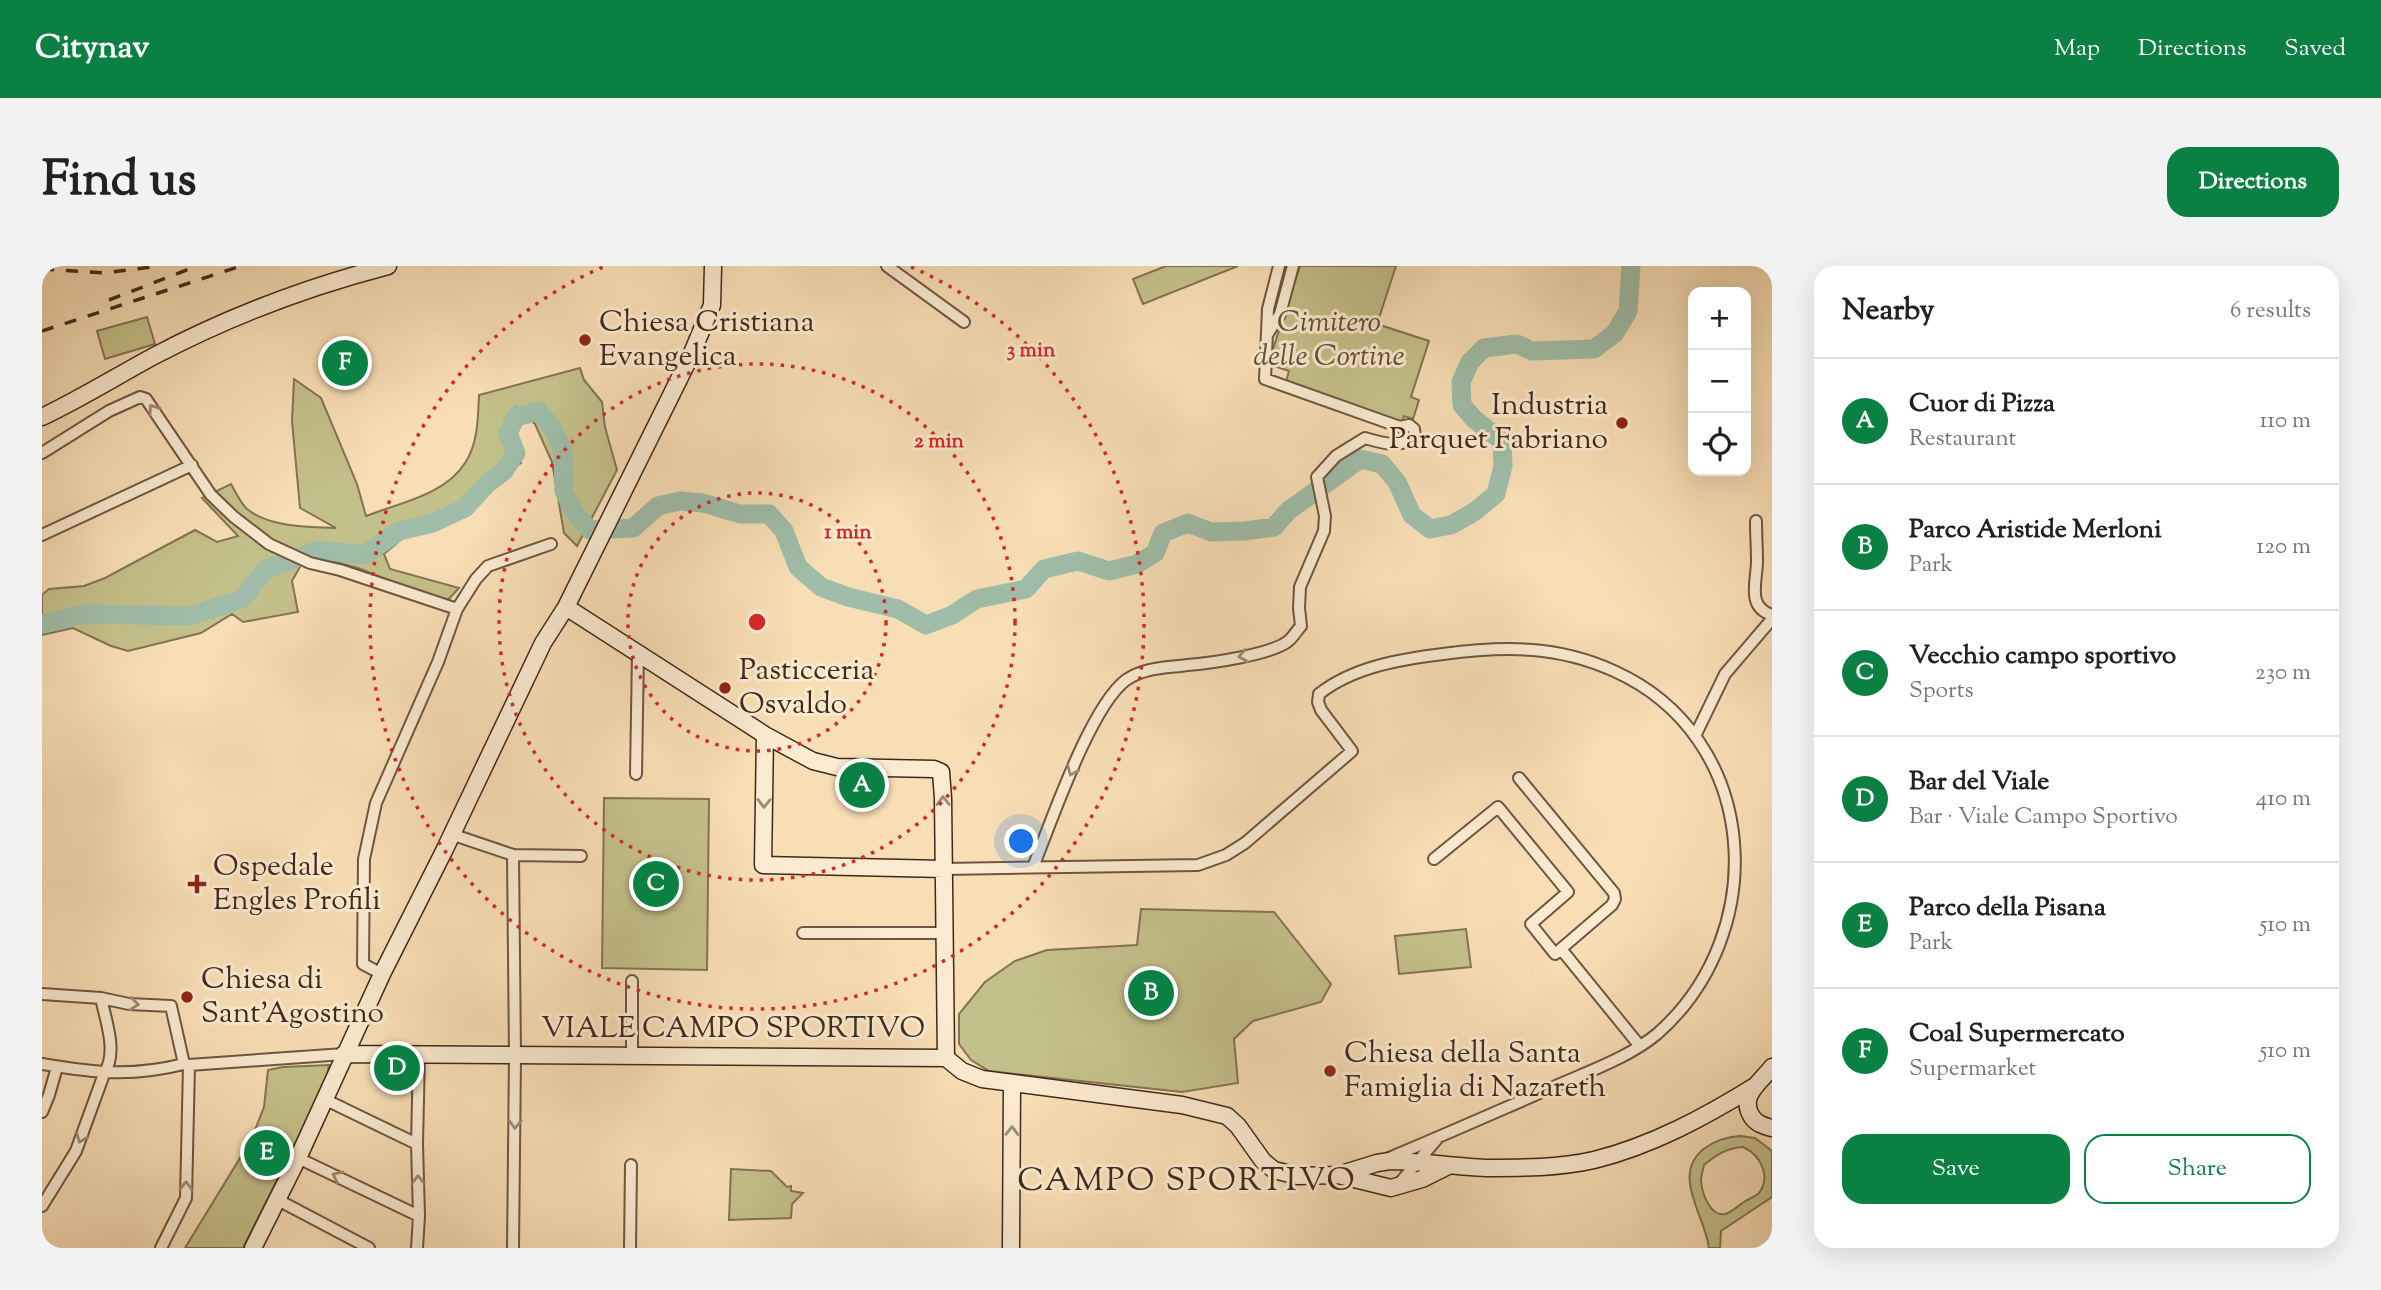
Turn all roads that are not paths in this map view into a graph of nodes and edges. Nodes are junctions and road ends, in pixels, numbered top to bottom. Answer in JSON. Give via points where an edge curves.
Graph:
{"nodes":[{"id":1,"x":388,"y":266,"type":"edge"},
{"id":2,"x":713,"y":266,"type":"edge"},
{"id":3,"x":887,"y":266,"type":"edge"},
{"id":4,"x":1279,"y":266,"type":"edge"},
{"id":5,"x":1293,"y":266,"type":"edge"},
{"id":6,"x":964,"y":322,"type":"dead end"},
{"id":7,"x":1266,"y":337,"type":"junction"},
{"id":8,"x":42,"y":417,"type":"edge"},
{"id":9,"x":42,"y":453,"type":"edge"},
{"id":10,"x":192,"y":465,"type":"junction"},
{"id":11,"x":1756,"y":521,"type":"dead end"},
{"id":12,"x":42,"y":535,"type":"edge"},
{"id":13,"x":551,"y":544,"type":"dead end"},
{"id":14,"x":569,"y":600,"type":"junction"},
{"id":15,"x":457,"y":609,"type":"junction"},
{"id":16,"x":1772,"y":617,"type":"edge"},
{"id":17,"x":638,"y":653,"type":"junction"},
{"id":18,"x":1696,"y":734,"type":"junction"},
{"id":19,"x":765,"y":735,"type":"junction"},
{"id":20,"x":636,"y":774,"type":"dead end"},
{"id":21,"x":1519,"y":778,"type":"dead end"},
{"id":22,"x":452,"y":834,"type":"junction"},
{"id":23,"x":513,"y":855,"type":"junction"},
{"id":24,"x":581,"y":856,"type":"dead end"},
{"id":25,"x":1434,"y":859,"type":"dead end"},
{"id":26,"x":1033,"y":867,"type":"junction"},
{"id":27,"x":944,"y":869,"type":"junction"},
{"id":28,"x":803,"y":933,"type":"dead end"},
{"id":29,"x":945,"y":933,"type":"junction"},
{"id":30,"x":1560,"y":949,"type":"junction"},
{"id":31,"x":382,"y":974,"type":"junction"},
{"id":32,"x":632,"y":981,"type":"dead end"},
{"id":33,"x":42,"y":994,"type":"edge"},
{"id":34,"x":101,"y":998,"type":"junction"},
{"id":35,"x":1639,"y":1045,"type":"junction"},
{"id":36,"x":344,"y":1054,"type":"junction"},
{"id":37,"x":419,"y":1055,"type":"junction"},
{"id":38,"x":515,"y":1056,"type":"junction"},
{"id":39,"x":632,"y":1056,"type":"junction"},
{"id":40,"x":946,"y":1058,"type":"junction"},
{"id":41,"x":42,"y":1064,"type":"edge"},
{"id":42,"x":186,"y":1065,"type":"junction"},
{"id":43,"x":57,"y":1067,"type":"junction"},
{"id":44,"x":104,"y":1074,"type":"junction"},
{"id":45,"x":1766,"y":1078,"type":"edge"},
{"id":46,"x":1012,"y":1083,"type":"junction"},
{"id":47,"x":324,"y":1099,"type":"junction"},
{"id":48,"x":1749,"y":1111,"type":"junction"},
{"id":49,"x":42,"y":1112,"type":"edge"},
{"id":50,"x":1711,"y":1114,"type":"junction"},
{"id":51,"x":1772,"y":1128,"type":"edge"},
{"id":52,"x":1438,"y":1137,"type":"junction"},
{"id":53,"x":417,"y":1144,"type":"junction"},
{"id":54,"x":298,"y":1158,"type":"junction"},
{"id":55,"x":1377,"y":1163,"type":"junction"},
{"id":56,"x":1417,"y":1163,"type":"junction"},
{"id":57,"x":631,"y":1165,"type":"dead end"},
{"id":58,"x":1447,"y":1166,"type":"junction"},
{"id":59,"x":1338,"y":1175,"type":"junction"},
{"id":60,"x":1390,"y":1186,"type":"junction"},
{"id":61,"x":278,"y":1200,"type":"junction"},
{"id":62,"x":42,"y":1206,"type":"edge"},
{"id":63,"x":419,"y":1216,"type":"junction"},
{"id":64,"x":161,"y":1248,"type":"edge"},
{"id":65,"x":253,"y":1248,"type":"edge"},
{"id":66,"x":369,"y":1248,"type":"edge"},
{"id":67,"x":416,"y":1248,"type":"edge"},
{"id":68,"x":513,"y":1248,"type":"edge"},
{"id":69,"x":630,"y":1248,"type":"edge"},
{"id":70,"x":1011,"y":1248,"type":"edge"}],
"edges":[{"from":1,"to":8,"type":"street","via":[[240,315]]},
{"from":2,"to":14,"type":"street","via":[[710,308],[692,354]]},
{"from":3,"to":6,"type":"street"},
{"from":4,"to":7,"type":"street"},
{"from":5,"to":7,"type":"street","via":[[1280,314]]},
{"from":7,"to":26,"type":"street","one_way":true,"via":[[1265,379],[1400,427],[1409,425],[1415,436],[1396,444],[1365,438],[1336,457],[1317,477],[1324,531],[1300,587],[1301,626],[1288,642],[1257,653],[1153,668],[1126,680],[1103,707],[1084,744]]},
{"from":10,"to":9,"type":"street","one_way":true,"via":[[146,399],[140,397]]},
{"from":10,"to":12,"type":"street"},
{"from":10,"to":15,"type":"street","via":[[211,495],[269,544],[310,563]]},
{"from":11,"to":16,"type":"street","via":[[1753,588],[1756,603]]},
{"from":13,"to":15,"type":"street","via":[[488,566]]},
{"from":14,"to":17,"type":"street"},
{"from":14,"to":22,"type":"street","via":[[543,643]]},
{"from":15,"to":31,"type":"street","via":[[376,803],[370,829],[364,859],[363,964]]},
{"from":16,"to":18,"type":"street","via":[[1726,674]]},
{"from":17,"to":19,"type":"street"},
{"from":17,"to":20,"type":"street"},
{"from":18,"to":26,"type":"street","via":[[1683,719],[1615,671],[1550,650],[1472,650],[1380,665],[1336,680],[1319,694],[1321,710],[1352,751],[1226,855],[1198,865]]},
{"from":18,"to":35,"type":"street","via":[[1719,772],[1733,815],[1737,891],[1729,925],[1704,981],[1681,1011]]},
{"from":27,"to":19,"type":"street","one_way":true,"via":[[942,777],[938,770],[837,767],[813,761]]},
{"from":19,"to":27,"type":"street","one_way":true,"via":[[763,865]]},
{"from":21,"to":30,"type":"street","via":[[1614,893],[1615,899]]},
{"from":22,"to":23,"type":"street"},
{"from":22,"to":31,"type":"street"},
{"from":23,"to":24,"type":"street"},
{"from":23,"to":38,"type":"street"},
{"from":25,"to":30,"type":"street","via":[[1498,807],[1567,892],[1531,923],[1555,954]]},
{"from":26,"to":27,"type":"street"},
{"from":27,"to":29,"type":"street"},
{"from":28,"to":29,"type":"street"},
{"from":29,"to":40,"type":"street"},
{"from":30,"to":35,"type":"street"},
{"from":31,"to":36,"type":"street"},
{"from":32,"to":39,"type":"street"},
{"from":33,"to":34,"type":"street"},
{"from":34,"to":42,"type":"street","one_way":true,"via":[[171,1006]]},
{"from":34,"to":44,"type":"street","via":[[109,1035],[110,1064]]},
{"from":35,"to":52,"type":"street"},
{"from":36,"to":37,"type":"street","name":"VIALE CAMPO SPORTIVO"},
{"from":36,"to":42,"type":"street"},
{"from":36,"to":47,"type":"street"},
{"from":37,"to":38,"type":"street","name":"VIALE CAMPO SPORTIVO"},
{"from":37,"to":53,"type":"street"},
{"from":38,"to":39,"type":"street","name":"VIALE CAMPO SPORTIVO"},
{"from":38,"to":68,"type":"street","one_way":true},
{"from":39,"to":40,"type":"street","name":"VIALE CAMPO SPORTIVO"},
{"from":40,"to":46,"type":"street","name":"VIALE CAMPO SPORTIVO","via":[[982,1079]]},
{"from":41,"to":43,"type":"street"},
{"from":42,"to":44,"type":"street"},
{"from":64,"to":42,"type":"street","one_way":true,"via":[[186,1198]]},
{"from":43,"to":44,"type":"street"},
{"from":43,"to":49,"type":"street"},
{"from":44,"to":62,"type":"street","one_way":true,"via":[[76,1151]]},
{"from":45,"to":48,"type":"street","via":[[1748,1099]]},
{"from":45,"to":50,"type":"street","name":"VIALE CAMPO SPORTIVO"},
{"from":46,"to":59,"type":"street","name":"VIALE CAMPO SPORTIVO","via":[[1182,1105],[1227,1116],[1257,1156],[1274,1170],[1298,1176]]},
{"from":70,"to":46,"type":"street","one_way":true},
{"from":47,"to":53,"type":"street"},
{"from":47,"to":54,"type":"street"},
{"from":48,"to":50,"type":"street","name":"VIALE CAMPO SPORTIVO"},
{"from":48,"to":51,"type":"street","via":[[1755,1121]]},
{"from":50,"to":58,"type":"street","name":"VIALE CAMPO SPORTIVO","via":[[1593,1160],[1553,1166]]},
{"from":52,"to":55,"type":"street"},
{"from":52,"to":56,"type":"street"},
{"from":63,"to":53,"type":"street","one_way":true},
{"from":54,"to":61,"type":"street"},
{"from":63,"to":54,"type":"street","one_way":true},
{"from":55,"to":56,"type":"street","name":"VIALE CAMPO SPORTIVO"},
{"from":55,"to":59,"type":"street","name":"VIALE CAMPO SPORTIVO"},
{"from":55,"to":60,"type":"street","via":[[1372,1174],[1375,1181]]},
{"from":56,"to":58,"type":"street","name":"VIALE CAMPO SPORTIVO"},
{"from":56,"to":60,"type":"street"},
{"from":57,"to":69,"type":"street"},
{"from":58,"to":60,"type":"street","name":"VIALE CAMPO SPORTIVO","via":[[1422,1179]]},
{"from":59,"to":60,"type":"street","name":"VIALE CAMPO SPORTIVO"},
{"from":61,"to":65,"type":"street"},
{"from":61,"to":66,"type":"street"},
{"from":63,"to":67,"type":"street"}]}
